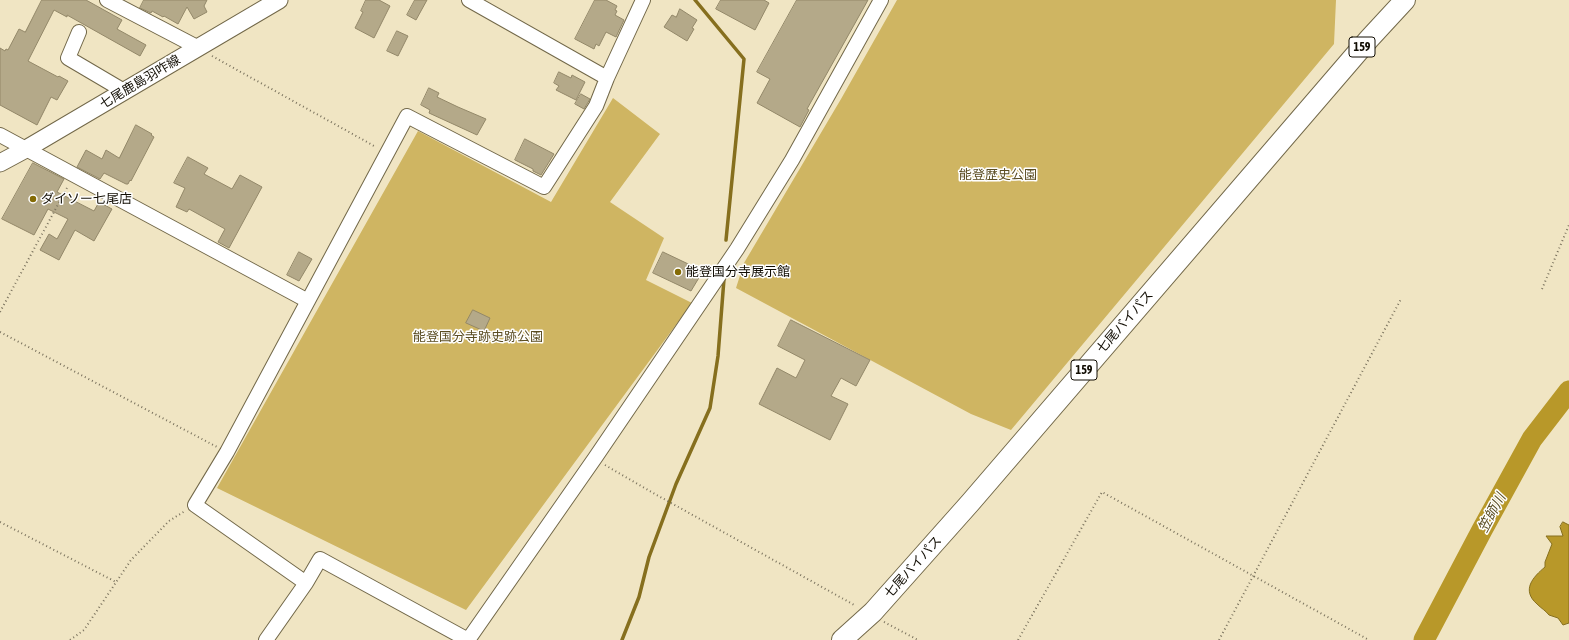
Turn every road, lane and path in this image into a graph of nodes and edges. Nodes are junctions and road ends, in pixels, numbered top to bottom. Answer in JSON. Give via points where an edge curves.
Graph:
{"nodes":[{"id":1,"x":107,"y":0,"type":"edge"},
{"id":2,"x":279,"y":0,"type":"edge"},
{"id":3,"x":469,"y":0,"type":"edge"},
{"id":4,"x":643,"y":0,"type":"edge"},
{"id":5,"x":881,"y":0,"type":"edge"},
{"id":6,"x":1405,"y":0,"type":"edge"},
{"id":7,"x":79,"y":32,"type":"dead end"},
{"id":8,"x":197,"y":47,"type":"junction"},
{"id":9,"x":607,"y":78,"type":"junction"},
{"id":10,"x":124,"y":91,"type":"junction"},
{"id":11,"x":0,"y":135,"type":"edge"},
{"id":12,"x":26,"y":149,"type":"junction"},
{"id":13,"x":387,"y":153,"type":"junction"},
{"id":14,"x":0,"y":163,"type":"edge"},
{"id":15,"x":74,"y":174,"type":"junction"},
{"id":16,"x":1569,"y":225,"type":"edge"},
{"id":17,"x":1542,"y":289,"type":"dead end"},
{"id":18,"x":1401,"y":299,"type":"dead end"},
{"id":19,"x":308,"y":301,"type":"junction"},
{"id":20,"x":0,"y":312,"type":"edge"},
{"id":21,"x":0,"y":332,"type":"edge"},
{"id":22,"x":227,"y":452,"type":"junction"},
{"id":23,"x":595,"y":458,"type":"junction"},
{"id":24,"x":195,"y":505,"type":"junction"},
{"id":25,"x":0,"y":522,"type":"edge"},
{"id":26,"x":1253,"y":576,"type":"junction"},
{"id":27,"x":116,"y":582,"type":"junction"},
{"id":28,"x":306,"y":583,"type":"junction"},
{"id":29,"x":870,"y":614,"type":"junction"},
{"id":30,"x":70,"y":640,"type":"edge"},
{"id":31,"x":266,"y":640,"type":"edge"},
{"id":32,"x":468,"y":640,"type":"edge"},
{"id":33,"x":842,"y":640,"type":"edge"},
{"id":34,"x":918,"y":640,"type":"edge"},
{"id":35,"x":1018,"y":640,"type":"edge"},
{"id":36,"x":1219,"y":640,"type":"edge"},
{"id":37,"x":1369,"y":640,"type":"edge"}],
"edges":[{"from":1,"to":8,"type":"street"},
{"from":2,"to":8,"type":"main road","name":"七尾鹿島羽咋線"},
{"from":3,"to":9,"type":"street"},
{"from":4,"to":9,"type":"street"},
{"from":5,"to":23,"type":"street","via":[[774,191]]},
{"from":6,"to":29,"type":"highway","name":"七尾バイパス","number":"159","via":[[1359,50],[975,498]]},
{"from":7,"to":10,"type":"street","via":[[68,58]]},
{"from":8,"to":10,"type":"main road","name":"七尾鹿島羽咋線"},
{"from":8,"to":13,"type":"path"},
{"from":9,"to":13,"type":"street","via":[[596,106],[544,187],[407,116]]},
{"from":10,"to":12,"type":"main road","name":"七尾鹿島羽咋線"},
{"from":11,"to":12,"type":"street"},
{"from":12,"to":14,"type":"main road","name":"七尾鹿島羽咋線"},
{"from":12,"to":15,"type":"street"},
{"from":13,"to":19,"type":"street"},
{"from":15,"to":19,"type":"street"},
{"from":15,"to":20,"type":"path"},
{"from":16,"to":17,"type":"path"},
{"from":18,"to":26,"type":"path"},
{"from":19,"to":22,"type":"street"},
{"from":21,"to":22,"type":"path"},
{"from":22,"to":24,"type":"street"},
{"from":23,"to":29,"type":"path"},
{"from":23,"to":32,"type":"street"},
{"from":24,"to":27,"type":"path","via":[[169,521],[131,560]]},
{"from":24,"to":28,"type":"street"},
{"from":25,"to":27,"type":"path"},
{"from":26,"to":35,"type":"path","via":[[1102,492]]},
{"from":26,"to":36,"type":"path"},
{"from":26,"to":37,"type":"path"},
{"from":27,"to":30,"type":"path","via":[[84,630]]},
{"from":28,"to":31,"type":"street"},
{"from":28,"to":32,"type":"street","via":[[320,559]]},
{"from":29,"to":33,"type":"highway","name":"七尾バイパス","number":"159"},
{"from":29,"to":34,"type":"path"}]}
